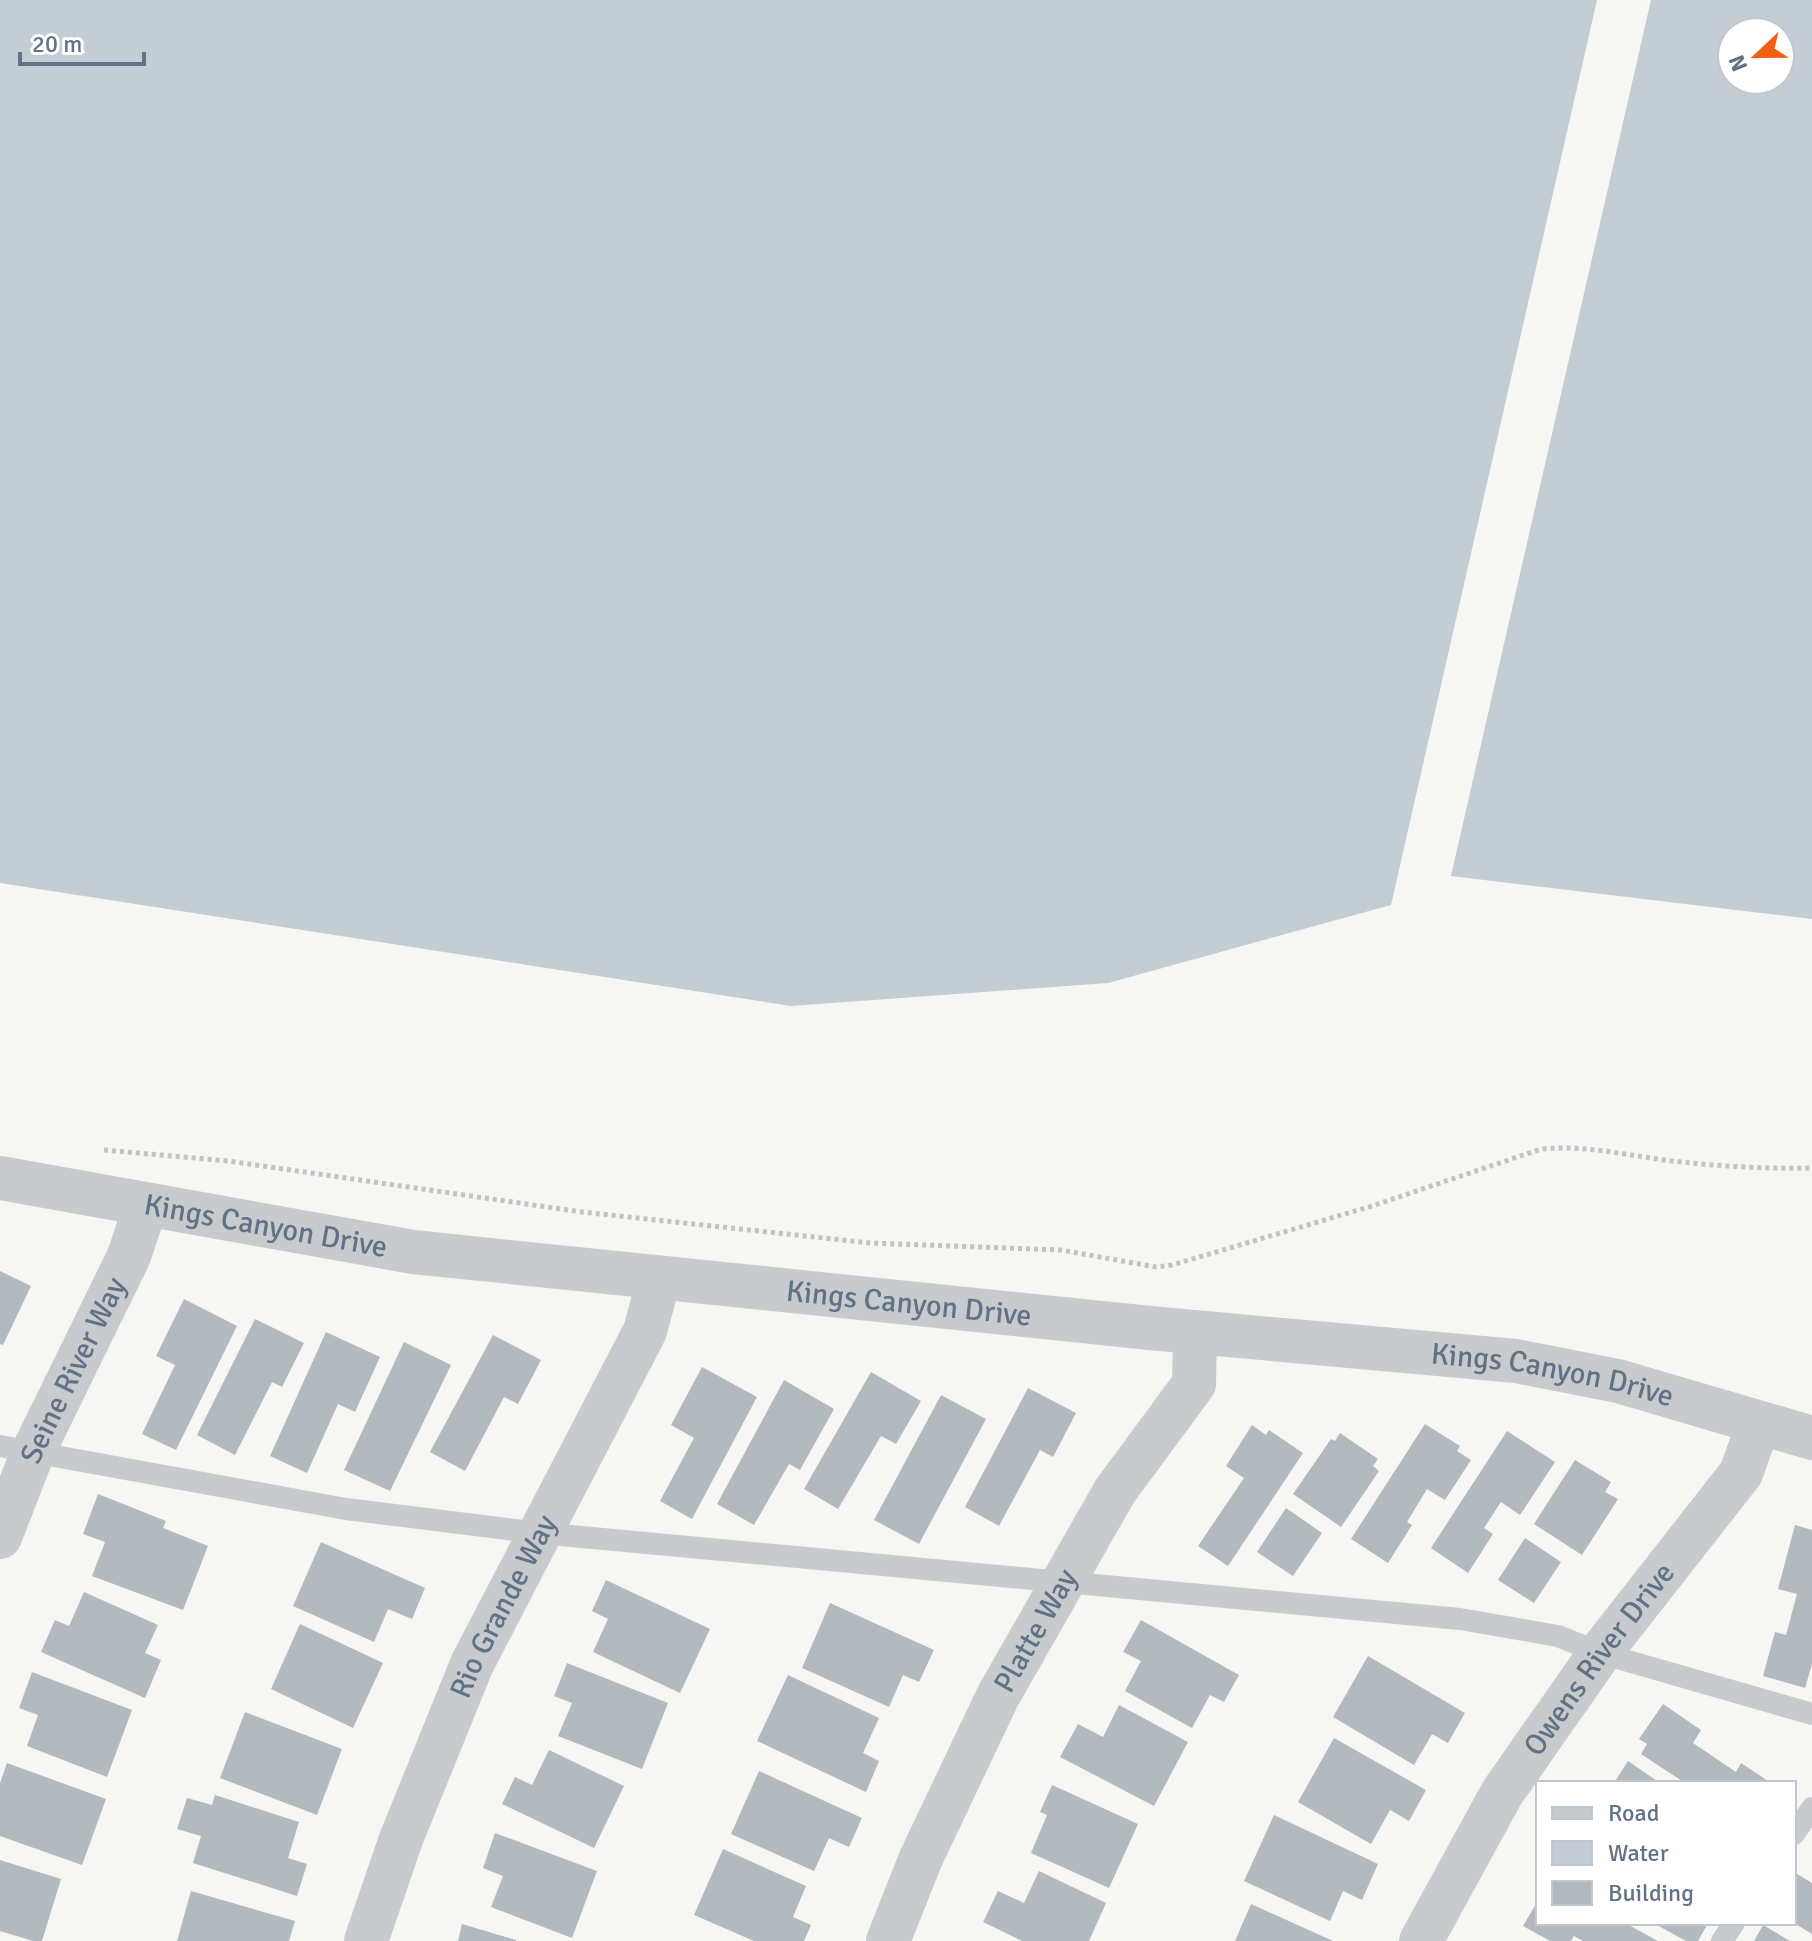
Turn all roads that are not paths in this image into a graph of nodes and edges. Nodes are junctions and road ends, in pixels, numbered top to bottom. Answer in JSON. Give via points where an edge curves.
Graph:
{"nodes":[{"id":1,"x":0,"y":1178,"type":"edge"},
{"id":2,"x":146,"y":1205,"type":"junction"},
{"id":3,"x":659,"y":1279,"type":"junction"},
{"id":4,"x":1195,"y":1333,"type":"junction"},
{"id":5,"x":1759,"y":1423,"type":"junction"},
{"id":6,"x":1812,"y":1438,"type":"edge"},
{"id":7,"x":16,"y":1449,"type":"edge"},
{"id":8,"x":539,"y":1533,"type":"junction"},
{"id":9,"x":0,"y":1537,"type":"edge"},
{"id":10,"x":1064,"y":1582,"type":"junction"},
{"id":11,"x":1600,"y":1653,"type":"junction"},
{"id":12,"x":1812,"y":1714,"type":"edge"},
{"id":13,"x":1812,"y":1808,"type":"edge"},
{"id":14,"x":1796,"y":1831,"type":"edge"},
{"id":15,"x":366,"y":1941,"type":"edge"},
{"id":16,"x":888,"y":1941,"type":"edge"},
{"id":17,"x":1421,"y":1941,"type":"edge"}],
"edges":[{"from":1,"to":2,"type":"street","name":"Kings Canyon Drive"},
{"from":2,"to":3,"type":"street","name":"Kings Canyon Drive","via":[[413,1252]]},
{"from":2,"to":7,"type":"street","name":"Seine River Way","via":[[129,1256]]},
{"from":3,"to":4,"type":"street","name":"Kings Canyon Drive"},
{"from":3,"to":8,"type":"street","name":"Rio Grande Way","via":[[645,1331]]},
{"from":4,"to":5,"type":"street","name":"Kings Canyon Drive","via":[[1516,1361],[1618,1381]]},
{"from":4,"to":10,"type":"street","name":"Platte Way","via":[[1194,1384],[1115,1491]]},
{"from":5,"to":6,"type":"street","name":"Kings Canyon Drive"},
{"from":5,"to":11,"type":"street","name":"Owens River Drive","via":[[1741,1473]]},
{"from":7,"to":8,"type":"lane","via":[[346,1509]]},
{"from":7,"to":9,"type":"street","name":"Seine River Way"},
{"from":8,"to":10,"type":"lane"},
{"from":8,"to":15,"type":"street","name":"Rio Grande Way","via":[[472,1664]]},
{"from":10,"to":11,"type":"lane","via":[[1460,1619],[1558,1636]]},
{"from":10,"to":16,"type":"street","name":"Platte Way","via":[[998,1696]]},
{"from":11,"to":12,"type":"lane"},
{"from":11,"to":17,"type":"street","name":"Owens River Drive","via":[[1502,1793]]},
{"from":13,"to":14,"type":"lane"}]}
